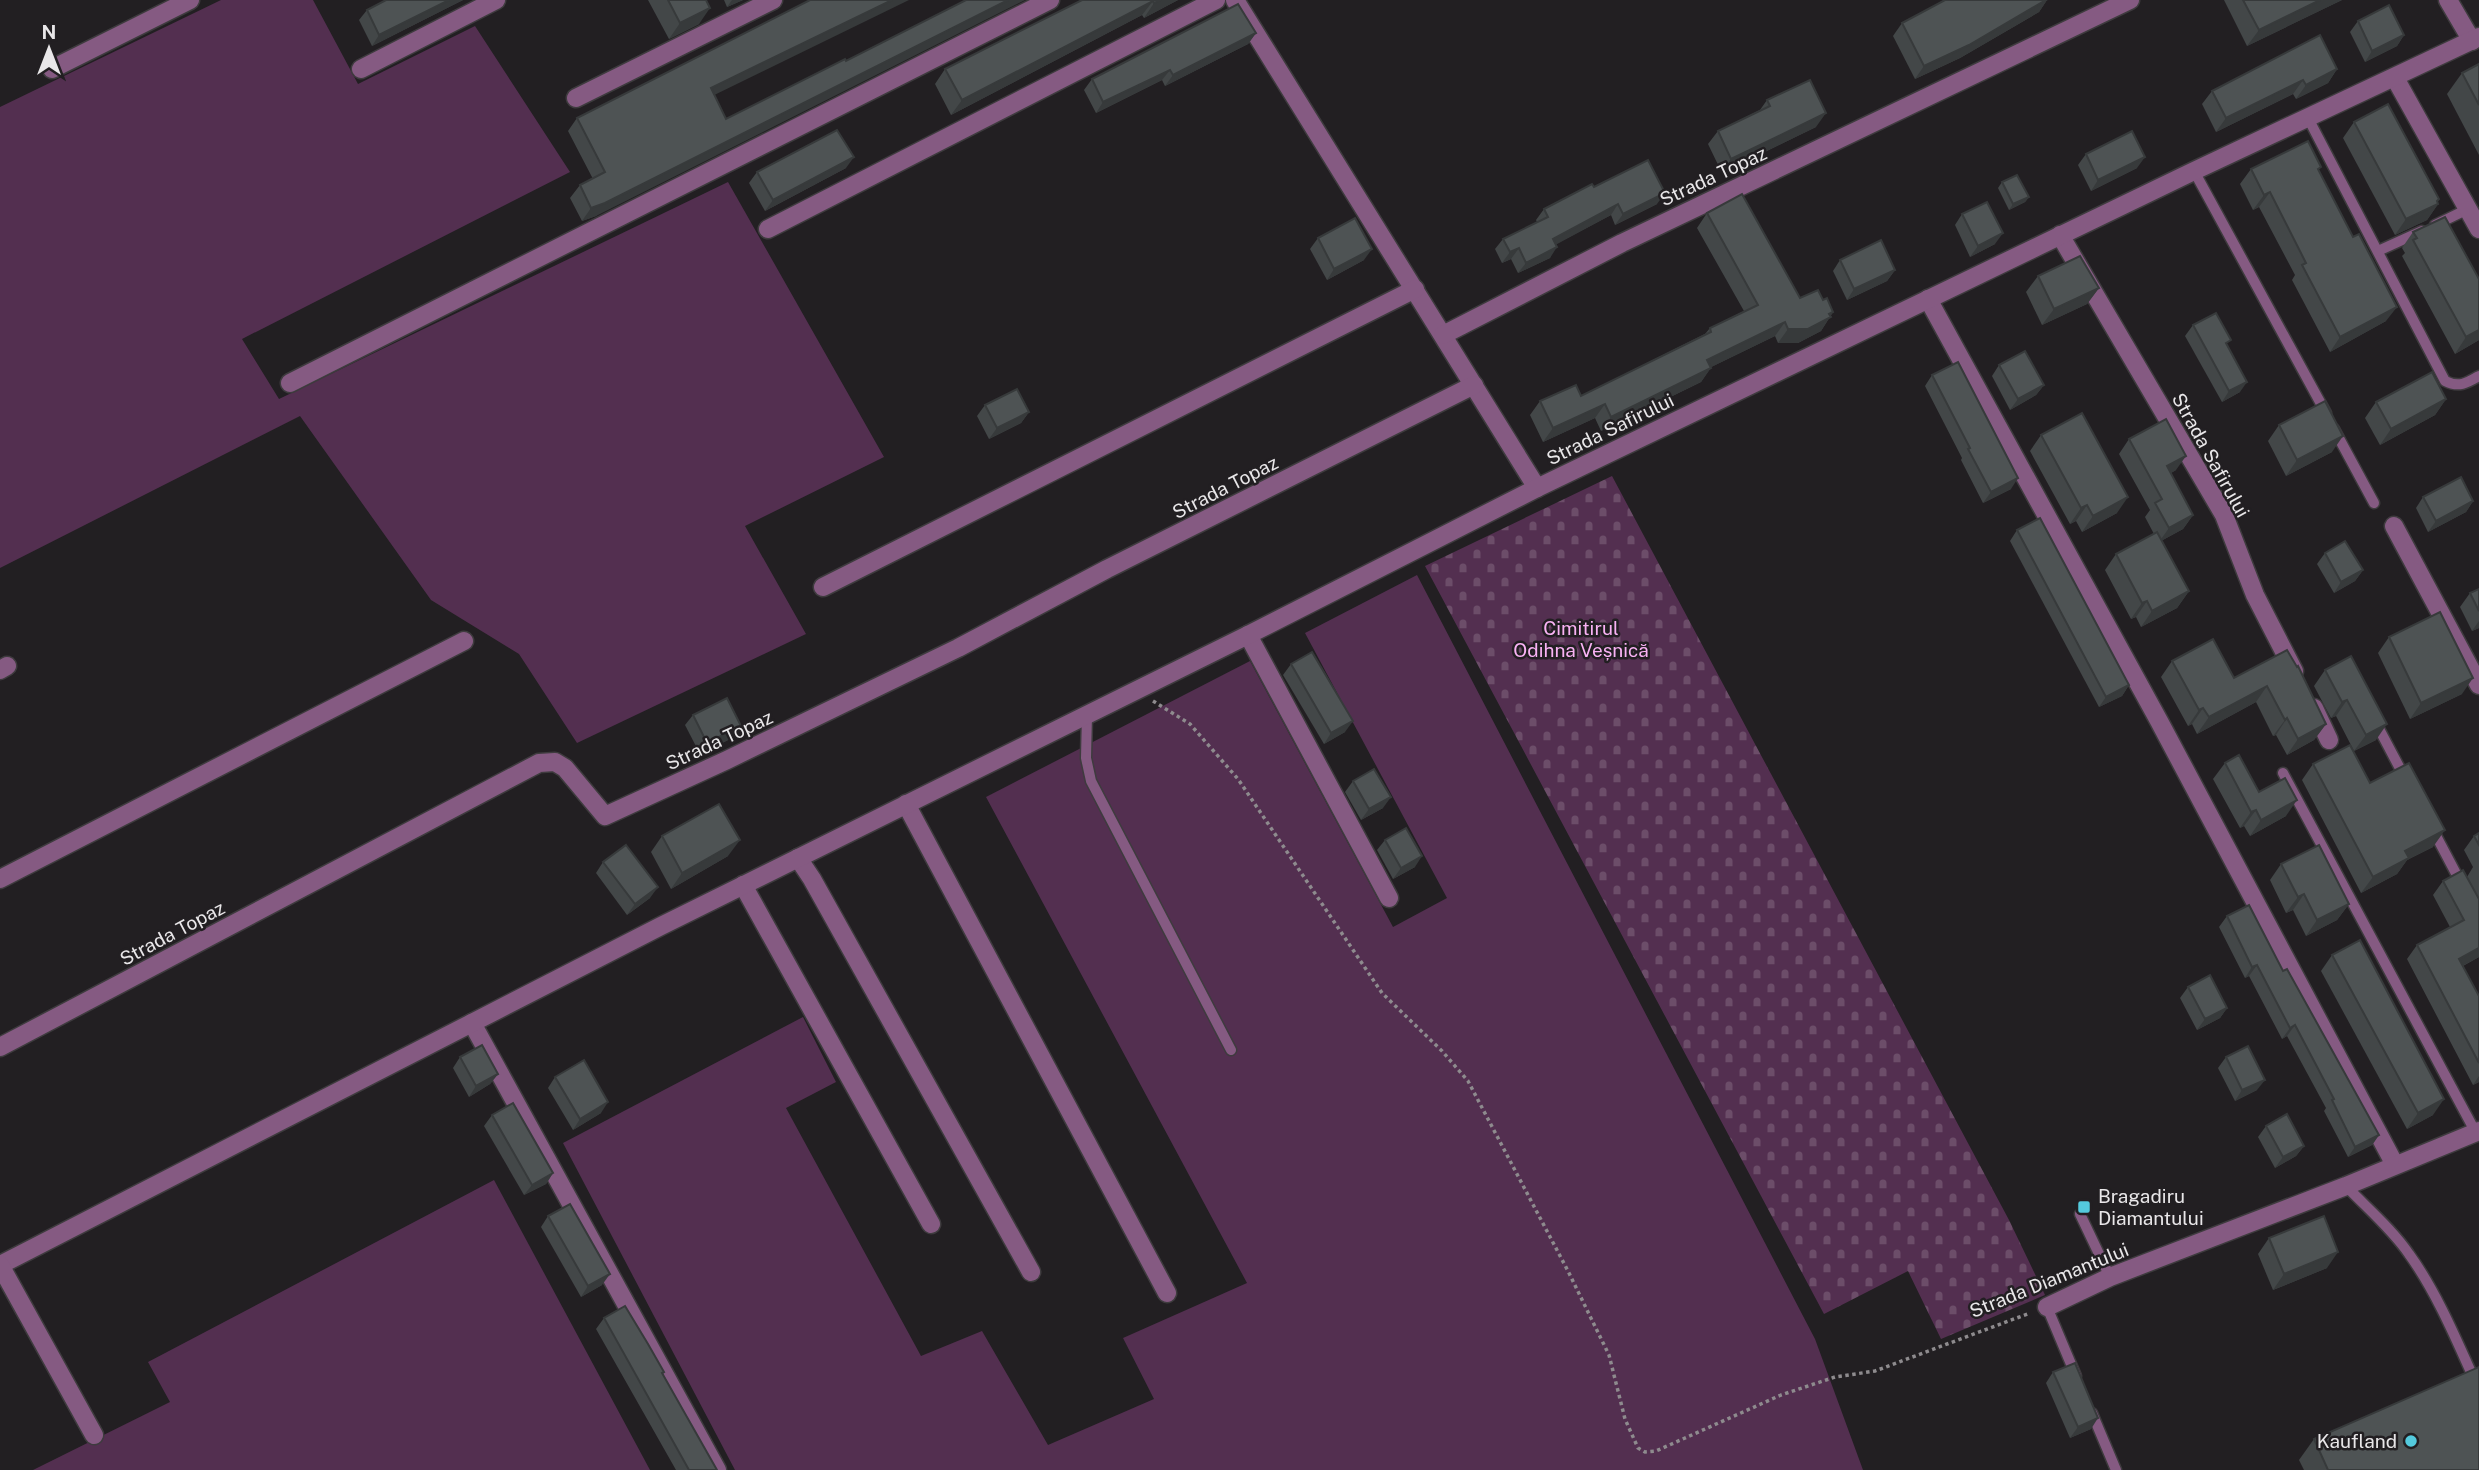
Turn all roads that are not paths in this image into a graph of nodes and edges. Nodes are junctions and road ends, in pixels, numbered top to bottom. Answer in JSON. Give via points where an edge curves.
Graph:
{"nodes":[{"id":1,"x":190,"y":0,"type":"edge"},
{"id":2,"x":496,"y":0,"type":"edge"},
{"id":3,"x":773,"y":0,"type":"edge"},
{"id":4,"x":1051,"y":0,"type":"edge"},
{"id":5,"x":1216,"y":0,"type":"edge"},
{"id":6,"x":1235,"y":0,"type":"edge"},
{"id":7,"x":2130,"y":0,"type":"edge"},
{"id":8,"x":2448,"y":0,"type":"edge"},
{"id":9,"x":2476,"y":39,"type":"edge"},
{"id":10,"x":52,"y":69,"type":"dead end"},
{"id":11,"x":361,"y":69,"type":"dead end"},
{"id":12,"x":2395,"y":78,"type":"junction"},
{"id":13,"x":576,"y":98,"type":"dead end"},
{"id":14,"x":2308,"y":118,"type":"junction"},
{"id":15,"x":2194,"y":171,"type":"junction"},
{"id":16,"x":2468,"y":209,"type":"junction"},
{"id":17,"x":768,"y":229,"type":"dead end"},
{"id":18,"x":2479,"y":229,"type":"edge"},
{"id":19,"x":2060,"y":235,"type":"junction"},
{"id":20,"x":2378,"y":251,"type":"junction"},
{"id":21,"x":1415,"y":289,"type":"junction"},
{"id":22,"x":1928,"y":299,"type":"junction"},
{"id":23,"x":1443,"y":335,"type":"junction"},
{"id":24,"x":2479,"y":376,"type":"edge"},
{"id":25,"x":290,"y":383,"type":"dead end"},
{"id":26,"x":1474,"y":385,"type":"junction"},
{"id":27,"x":1537,"y":488,"type":"junction"},
{"id":28,"x":2374,"y":503,"type":"dead end"},
{"id":29,"x":2394,"y":526,"type":"dead end"},
{"id":30,"x":823,"y":587,"type":"dead end"},
{"id":31,"x":1248,"y":635,"type":"junction"},
{"id":32,"x":464,"y":641,"type":"dead end"},
{"id":33,"x":2479,"y":685,"type":"edge"},
{"id":34,"x":2370,"y":711,"type":"edge"},
{"id":35,"x":1087,"y":714,"type":"junction"},
{"id":36,"x":2329,"y":740,"type":"dead end"},
{"id":37,"x":2283,"y":772,"type":"dead end"},
{"id":38,"x":2409,"y":784,"type":"edge"},
{"id":39,"x":906,"y":804,"type":"junction"},
{"id":40,"x":2428,"y":820,"type":"edge"},
{"id":41,"x":798,"y":858,"type":"junction"},
{"id":42,"x":0,"y":879,"type":"edge"},
{"id":43,"x":743,"y":885,"type":"junction"},
{"id":44,"x":2466,"y":893,"type":"edge"},
{"id":45,"x":1389,"y":898,"type":"dead end"},
{"id":46,"x":472,"y":1023,"type":"junction"},
{"id":47,"x":0,"y":1047,"type":"edge"},
{"id":48,"x":1231,"y":1050,"type":"dead end"},
{"id":49,"x":2477,"y":1132,"type":"edge"},
{"id":50,"x":2395,"y":1165,"type":"junction"},
{"id":51,"x":2346,"y":1186,"type":"junction"},
{"id":52,"x":2080,"y":1214,"type":"dead end"},
{"id":53,"x":931,"y":1224,"type":"dead end"},
{"id":54,"x":0,"y":1265,"type":"edge"},
{"id":55,"x":1031,"y":1272,"type":"dead end"},
{"id":56,"x":2110,"y":1277,"type":"junction"},
{"id":57,"x":1167,"y":1293,"type":"dead end"},
{"id":58,"x":2047,"y":1307,"type":"joint"},
{"id":59,"x":2079,"y":1382,"type":"edge"},
{"id":60,"x":2479,"y":1390,"type":"edge"},
{"id":61,"x":2090,"y":1407,"type":"edge"},
{"id":62,"x":94,"y":1435,"type":"dead end"},
{"id":63,"x":717,"y":1470,"type":"edge"},
{"id":64,"x":2116,"y":1470,"type":"edge"}],
"edges":[{"from":1,"to":10,"type":"street"},
{"from":2,"to":11,"type":"street"},
{"from":3,"to":13,"type":"street"},
{"from":4,"to":25,"type":"street"},
{"from":5,"to":17,"type":"street"},
{"from":6,"to":21,"type":"street"},
{"from":7,"to":23,"type":"street","name":"Strada Topaz","via":[[1622,243]]},
{"from":8,"to":9,"type":"street"},
{"from":9,"to":12,"type":"street","name":"Strada Safirului"},
{"from":12,"to":14,"type":"street","name":"Strada Safirului"},
{"from":12,"to":16,"type":"street"},
{"from":14,"to":15,"type":"street","name":"Strada Safirului"},
{"from":14,"to":20,"type":"lane"},
{"from":15,"to":19,"type":"street","name":"Strada Safirului"},
{"from":15,"to":28,"type":"lane"},
{"from":16,"to":18,"type":"street"},
{"from":16,"to":20,"type":"lane"},
{"from":19,"to":22,"type":"street","name":"Strada Safirului"},
{"from":19,"to":36,"type":"street","name":"Strada Safirului","via":[[2224,515],[2255,595]]},
{"from":20,"to":24,"type":"lane","via":[[2445,381],[2454,386]]},
{"from":21,"to":23,"type":"street"},
{"from":21,"to":30,"type":"street"},
{"from":22,"to":27,"type":"street","name":"Strada Safirului"},
{"from":22,"to":50,"type":"street"},
{"from":23,"to":26,"type":"street"},
{"from":26,"to":27,"type":"street"},
{"from":26,"to":47,"type":"street","name":"Strada Topaz","via":[[958,648],[605,816],[565,768],[555,762],[540,763]]},
{"from":27,"to":31,"type":"street","name":"Strada Safirului"},
{"from":29,"to":33,"type":"street"},
{"from":31,"to":35,"type":"street","name":"Strada Safirului"},
{"from":31,"to":45,"type":"street"},
{"from":32,"to":42,"type":"street"},
{"from":34,"to":38,"type":"lane"},
{"from":35,"to":39,"type":"street","name":"Strada Safirului"},
{"from":35,"to":48,"type":"lane","via":[[1086,758],[1091,781]]},
{"from":37,"to":49,"type":"lane"},
{"from":39,"to":41,"type":"street","name":"Strada Safirului"},
{"from":39,"to":57,"type":"street"},
{"from":40,"to":44,"type":"lane"},
{"from":41,"to":43,"type":"street","name":"Strada Safirului"},
{"from":41,"to":55,"type":"street"},
{"from":43,"to":46,"type":"street","name":"Strada Safirului"},
{"from":43,"to":53,"type":"street"},
{"from":46,"to":54,"type":"street","name":"Strada Safirului"},
{"from":46,"to":63,"type":"street"},
{"from":49,"to":50,"type":"street","name":"Strada Diamantului"},
{"from":50,"to":51,"type":"street","name":"Strada Diamantului"},
{"from":51,"to":56,"type":"street","name":"Strada Diamantului"},
{"from":51,"to":60,"type":"lane","via":[[2410,1254]]},
{"from":52,"to":56,"type":"lane"},
{"from":54,"to":62,"type":"street"},
{"from":56,"to":58,"type":"street","name":"Strada Diamantului"},
{"from":58,"to":59,"type":"lane"},
{"from":61,"to":64,"type":"lane"}]}
